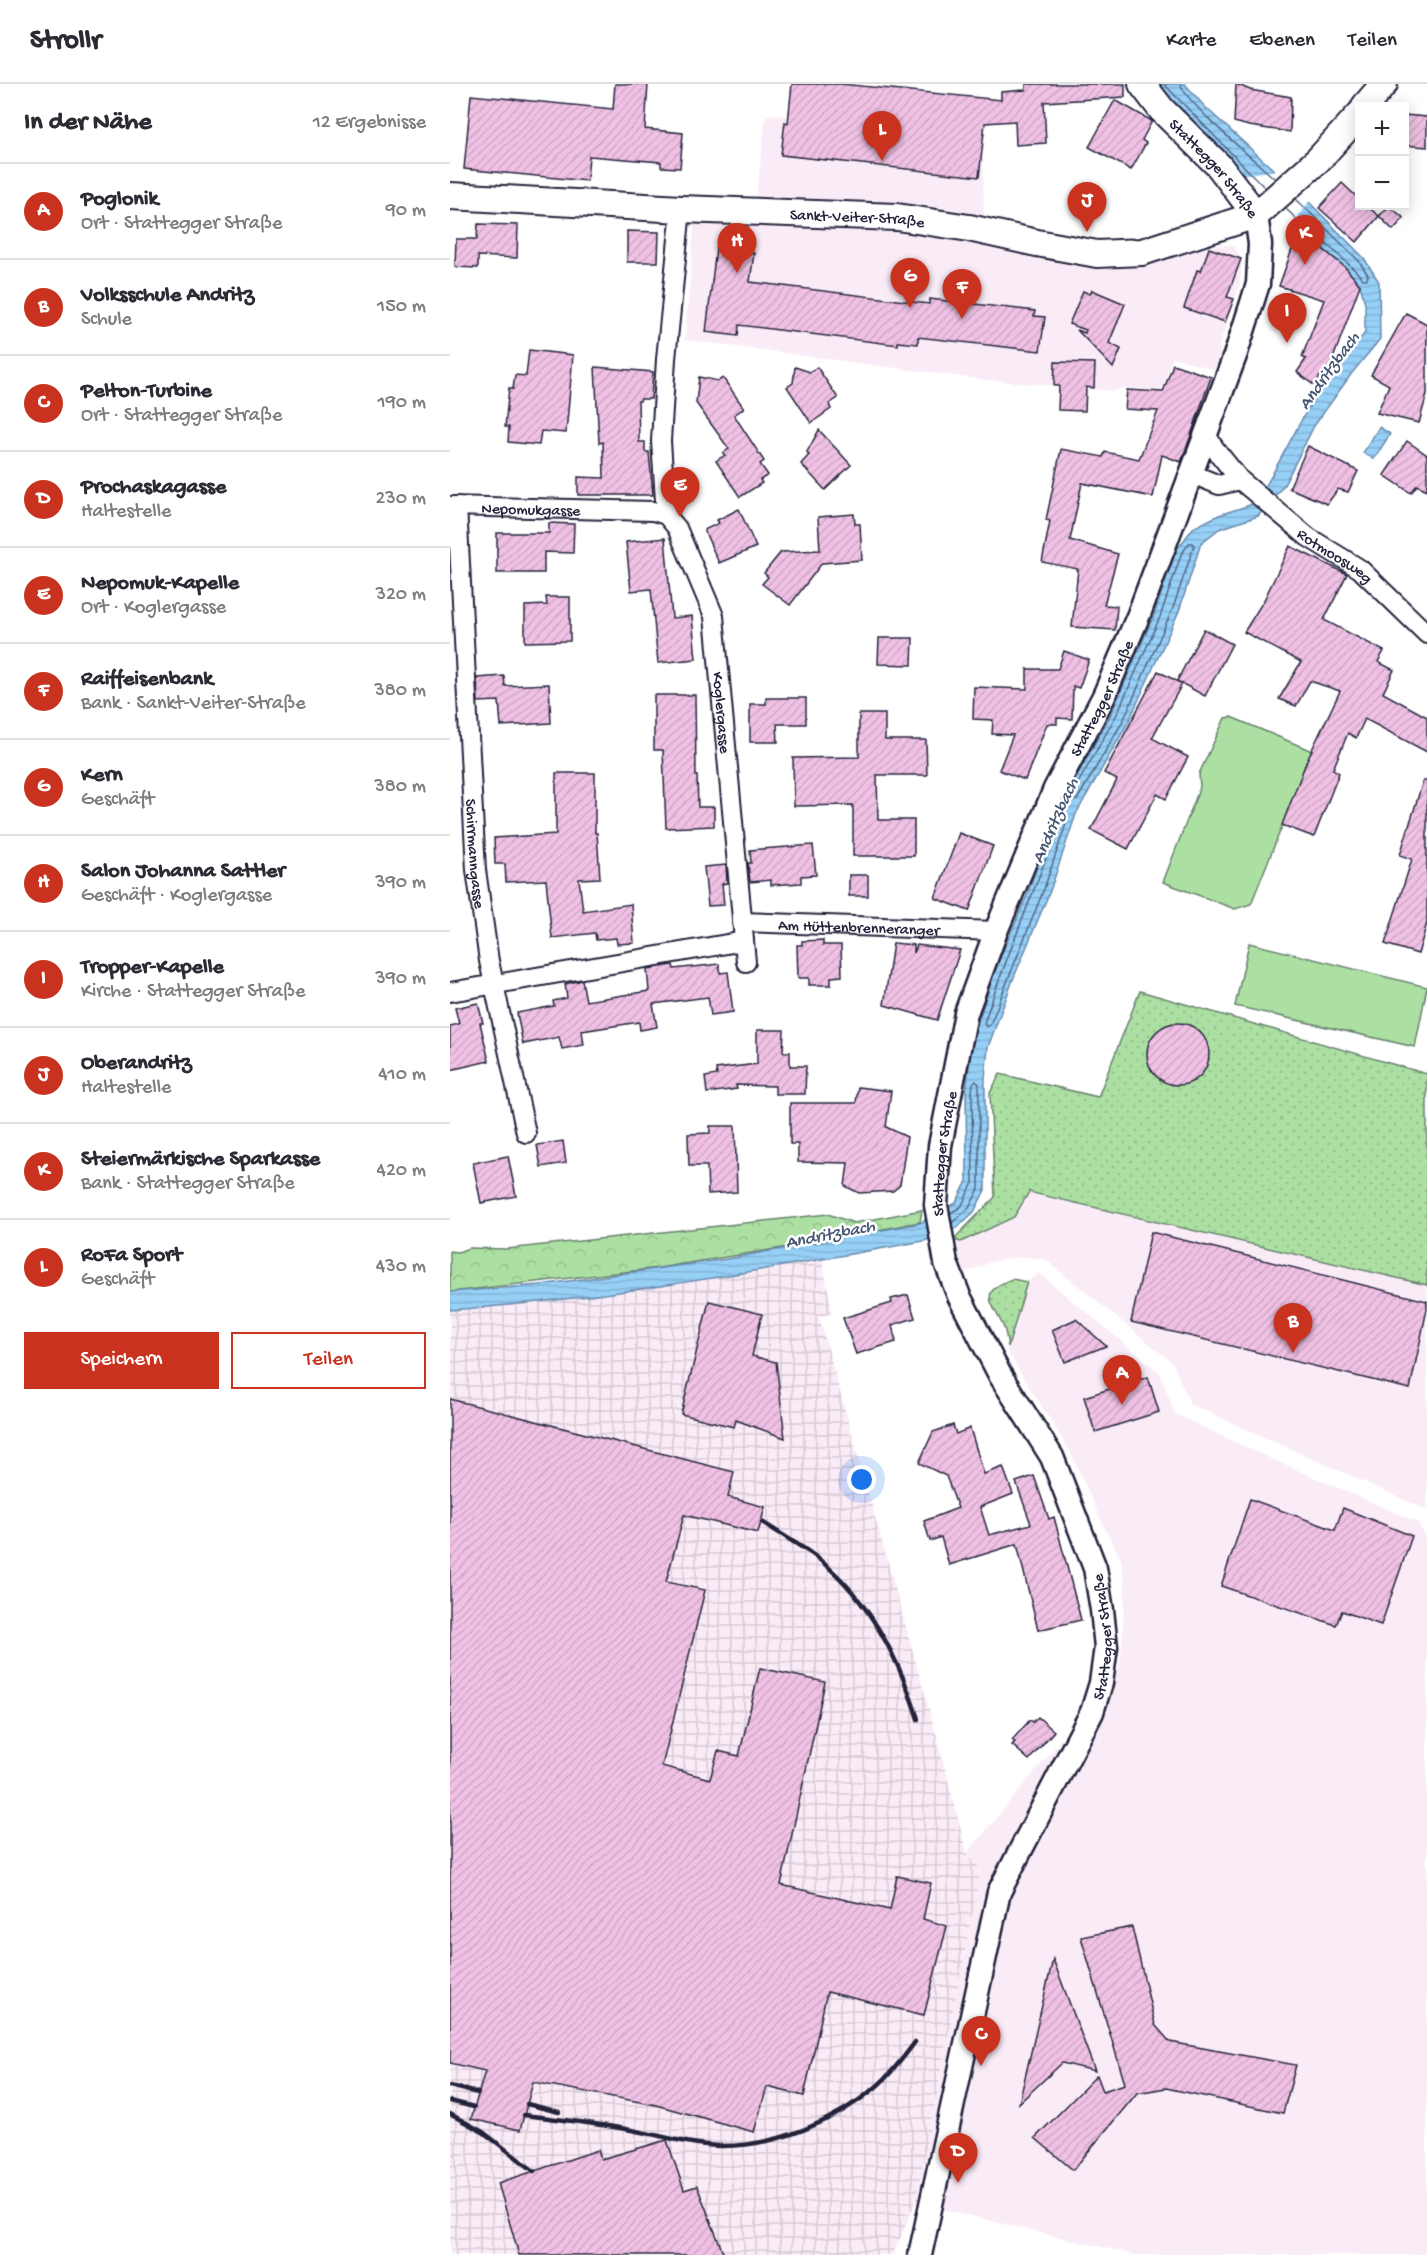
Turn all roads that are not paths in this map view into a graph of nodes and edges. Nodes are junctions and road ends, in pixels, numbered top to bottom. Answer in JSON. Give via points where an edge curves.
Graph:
{"nodes":[{"id":1,"x":1142,"y":84,"type":"edge"},
{"id":2,"x":1384,"y":84,"type":"edge"},
{"id":3,"x":1368,"y":102,"type":"edge"},
{"id":4,"x":1355,"y":118,"type":"edge"},
{"id":5,"x":450,"y":196,"type":"edge"},
{"id":6,"x":681,"y":209,"type":"junction"},
{"id":7,"x":1263,"y":210,"type":"junction"},
{"id":8,"x":1207,"y":436,"type":"junction"},
{"id":9,"x":1192,"y":474,"type":"junction"},
{"id":10,"x":1240,"y":480,"type":"junction"},
{"id":11,"x":454,"y":506,"type":"edge"},
{"id":12,"x":666,"y":515,"type":"junction"},
{"id":13,"x":1427,"y":634,"type":"edge"},
{"id":14,"x":742,"y":922,"type":"junction"},
{"id":15,"x":996,"y":930,"type":"junction"},
{"id":16,"x":744,"y":941,"type":"junction"},
{"id":17,"x":746,"y":962,"type":"dead end"},
{"id":18,"x":494,"y":984,"type":"junction"},
{"id":19,"x":450,"y":992,"type":"edge"},
{"id":20,"x":526,"y":1133,"type":"dead end"},
{"id":21,"x":920,"y":2255,"type":"edge"}],
"edges":[{"from":1,"to":7,"type":"main road","name":"Stattegger Straße","via":[[1162,110]]},
{"from":2,"to":3,"type":"main road"},
{"from":4,"to":7,"type":"main road","via":[[1294,184]]},
{"from":5,"to":6,"type":"main road","name":"Sankt-Veiter-Straße"},
{"from":6,"to":7,"type":"main road","name":"Sankt-Veiter-Straße","via":[[897,217],[1097,254],[1142,252]]},
{"from":6,"to":12,"type":"street","via":[[661,441]]},
{"from":7,"to":8,"type":"street","name":"Stattegger Straße","via":[[1258,284]]},
{"from":8,"to":9,"type":"street","name":"Stattegger Straße"},
{"from":8,"to":10,"type":"street","name":"Rotmoosweg"},
{"from":9,"to":10,"type":"street","via":[[1219,485]]},
{"from":9,"to":15,"type":"street","name":"Stattegger Straße","via":[[1104,696],[1055,789]]},
{"from":10,"to":13,"type":"street","name":"Rotmoosweg","via":[[1308,537],[1360,569]]},
{"from":11,"to":12,"type":"street","name":"Nepomukgasse","via":[[653,511]]},
{"from":11,"to":18,"type":"street","name":"Schirrmanngasse","via":[[476,870]]},
{"from":12,"to":14,"type":"street","name":"Koglergasse","via":[[678,528],[714,616]]},
{"from":14,"to":15,"type":"street","name":"Am Hüttenbrenneranger"},
{"from":14,"to":16,"type":"street"},
{"from":15,"to":21,"type":"street","name":"Stattegger Straße","via":[[966,1013],[940,1146],[936,1205],[941,1238],[946,1263],[975,1328],[1052,1456],[1095,1568],[1106,1647],[1092,1712],[999,1892]]},
{"from":16,"to":17,"type":"street"},
{"from":16,"to":18,"type":"street"},
{"from":18,"to":19,"type":"street"},
{"from":18,"to":20,"type":"street"}]}
